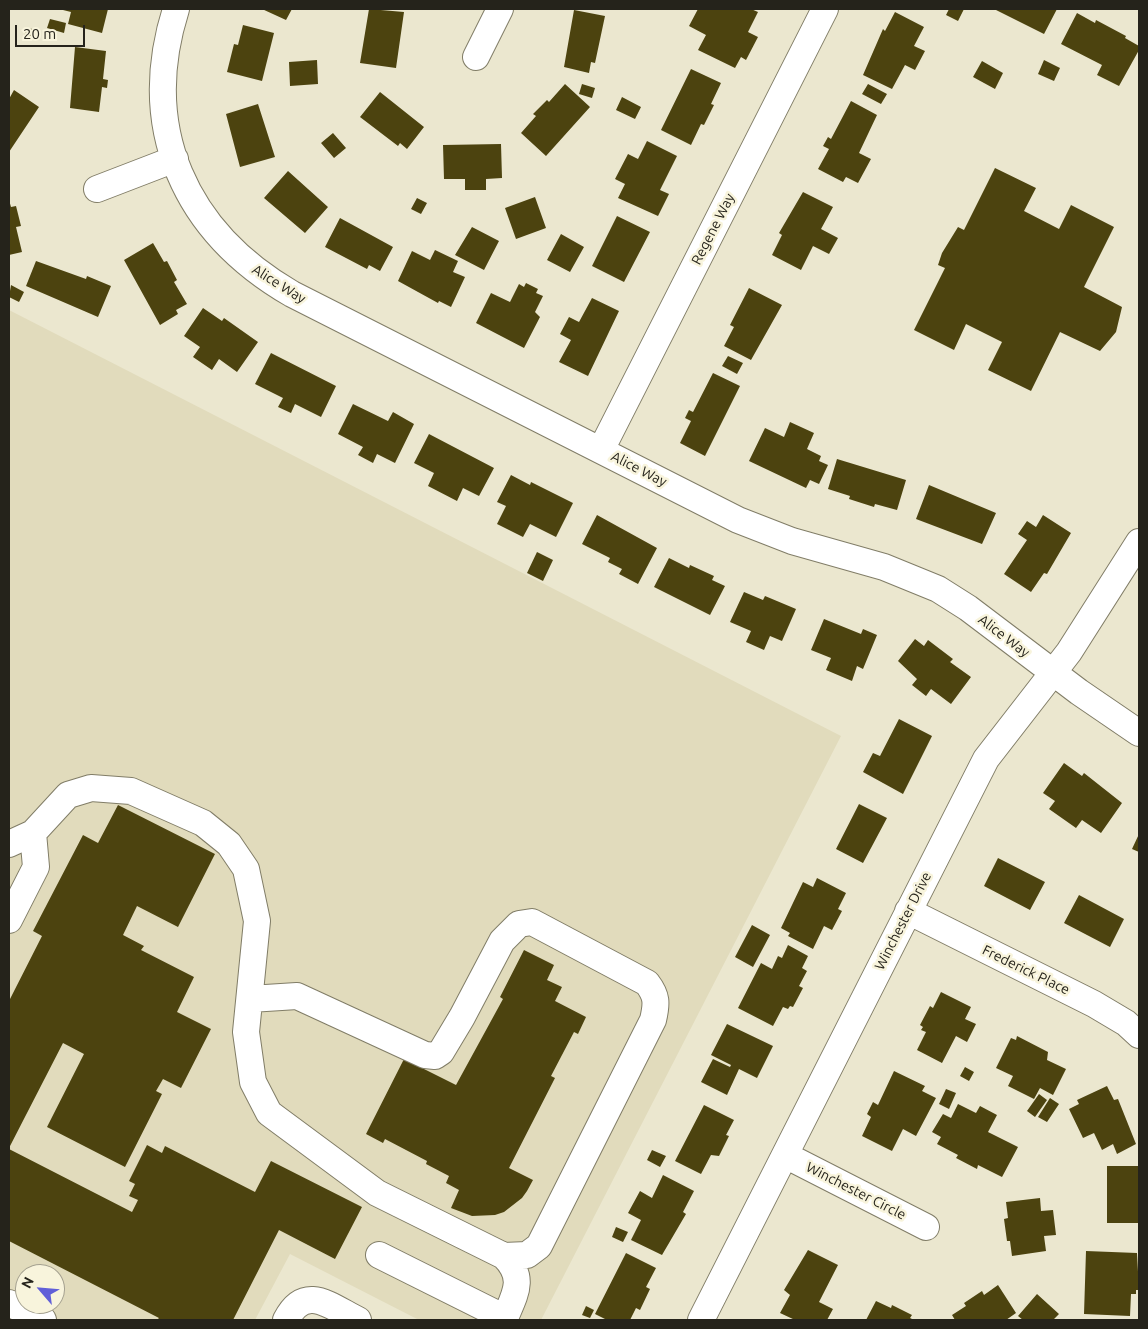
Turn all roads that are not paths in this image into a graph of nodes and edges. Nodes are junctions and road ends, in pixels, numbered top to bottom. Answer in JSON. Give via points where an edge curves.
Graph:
{"nodes":[{"id":1,"x":176,"y":9,"type":"edge"},
{"id":2,"x":500,"y":9,"type":"edge"},
{"id":3,"x":825,"y":9,"type":"edge"},
{"id":4,"x":476,"y":57,"type":"dead end"},
{"id":5,"x":175,"y":159,"type":"junction"},
{"id":6,"x":97,"y":189,"type":"dead end"},
{"id":7,"x":601,"y":450,"type":"junction"},
{"id":8,"x":1139,"y":542,"type":"edge"},
{"id":9,"x":1053,"y":672,"type":"junction"},
{"id":10,"x":1139,"y":734,"type":"edge"},
{"id":11,"x":33,"y":832,"type":"junction"},
{"id":12,"x":9,"y":844,"type":"edge"},
{"id":13,"x":908,"y":912,"type":"junction"},
{"id":14,"x":9,"y":920,"type":"edge"},
{"id":15,"x":250,"y":999,"type":"junction"},
{"id":16,"x":1139,"y":1035,"type":"edge"},
{"id":17,"x":785,"y":1155,"type":"junction"},
{"id":18,"x":926,"y":1227,"type":"dead end"},
{"id":19,"x":379,"y":1255,"type":"dead end"},
{"id":20,"x":504,"y":1256,"type":"junction"},
{"id":21,"x":9,"y":1303,"type":"edge"},
{"id":22,"x":505,"y":1319,"type":"edge"},
{"id":23,"x":43,"y":1320,"type":"edge"},
{"id":24,"x":286,"y":1320,"type":"edge"},
{"id":25,"x":358,"y":1320,"type":"edge"},
{"id":26,"x":701,"y":1320,"type":"edge"}],
"edges":[{"from":1,"to":5,"type":"street","name":"Alice Way","via":[[162,79],[163,105]]},
{"from":2,"to":4,"type":"street"},
{"from":3,"to":7,"type":"street","name":"Regene Way"},
{"from":5,"to":6,"type":"street"},
{"from":5,"to":7,"type":"street","name":"Alice Way","via":[[185,187],[217,235],[272,282]]},
{"from":7,"to":9,"type":"street","name":"Alice Way","via":[[765,531],[792,542],[884,567],[931,586],[968,608]]},
{"from":8,"to":9,"type":"street","name":"Winchester Drive","via":[[1092,618]]},
{"from":9,"to":10,"type":"street","name":"Alice Way"},
{"from":9,"to":13,"type":"street","name":"Winchester Drive","via":[[986,759]]},
{"from":11,"to":12,"type":"street"},
{"from":11,"to":14,"type":"street","via":[[36,866]]},
{"from":11,"to":15,"type":"street","via":[[68,795],[91,788],[130,791],[203,823],[229,844],[246,869],[257,921]]},
{"from":13,"to":16,"type":"street","name":"Frederick Place","via":[[1094,1004]]},
{"from":13,"to":17,"type":"street","name":"Winchester Drive"},
{"from":15,"to":20,"type":"street","via":[[246,1032],[253,1082],[269,1113],[377,1193]]},
{"from":15,"to":20,"type":"street","via":[[297,996],[425,1055],[435,1056],[441,1052],[462,1017],[502,941],[519,924],[532,922],[647,982],[657,1002],[653,1020],[557,1212],[539,1246],[527,1255]]},
{"from":17,"to":18,"type":"street","name":"Winchester Circle"},
{"from":17,"to":26,"type":"street","name":"Winchester Drive"},
{"from":19,"to":22,"type":"street"},
{"from":20,"to":22,"type":"street","via":[[514,1266],[518,1278],[517,1292]]},
{"from":21,"to":23,"type":"street"},
{"from":24,"to":25,"type":"street","via":[[297,1304],[307,1299],[317,1300]]}]}
